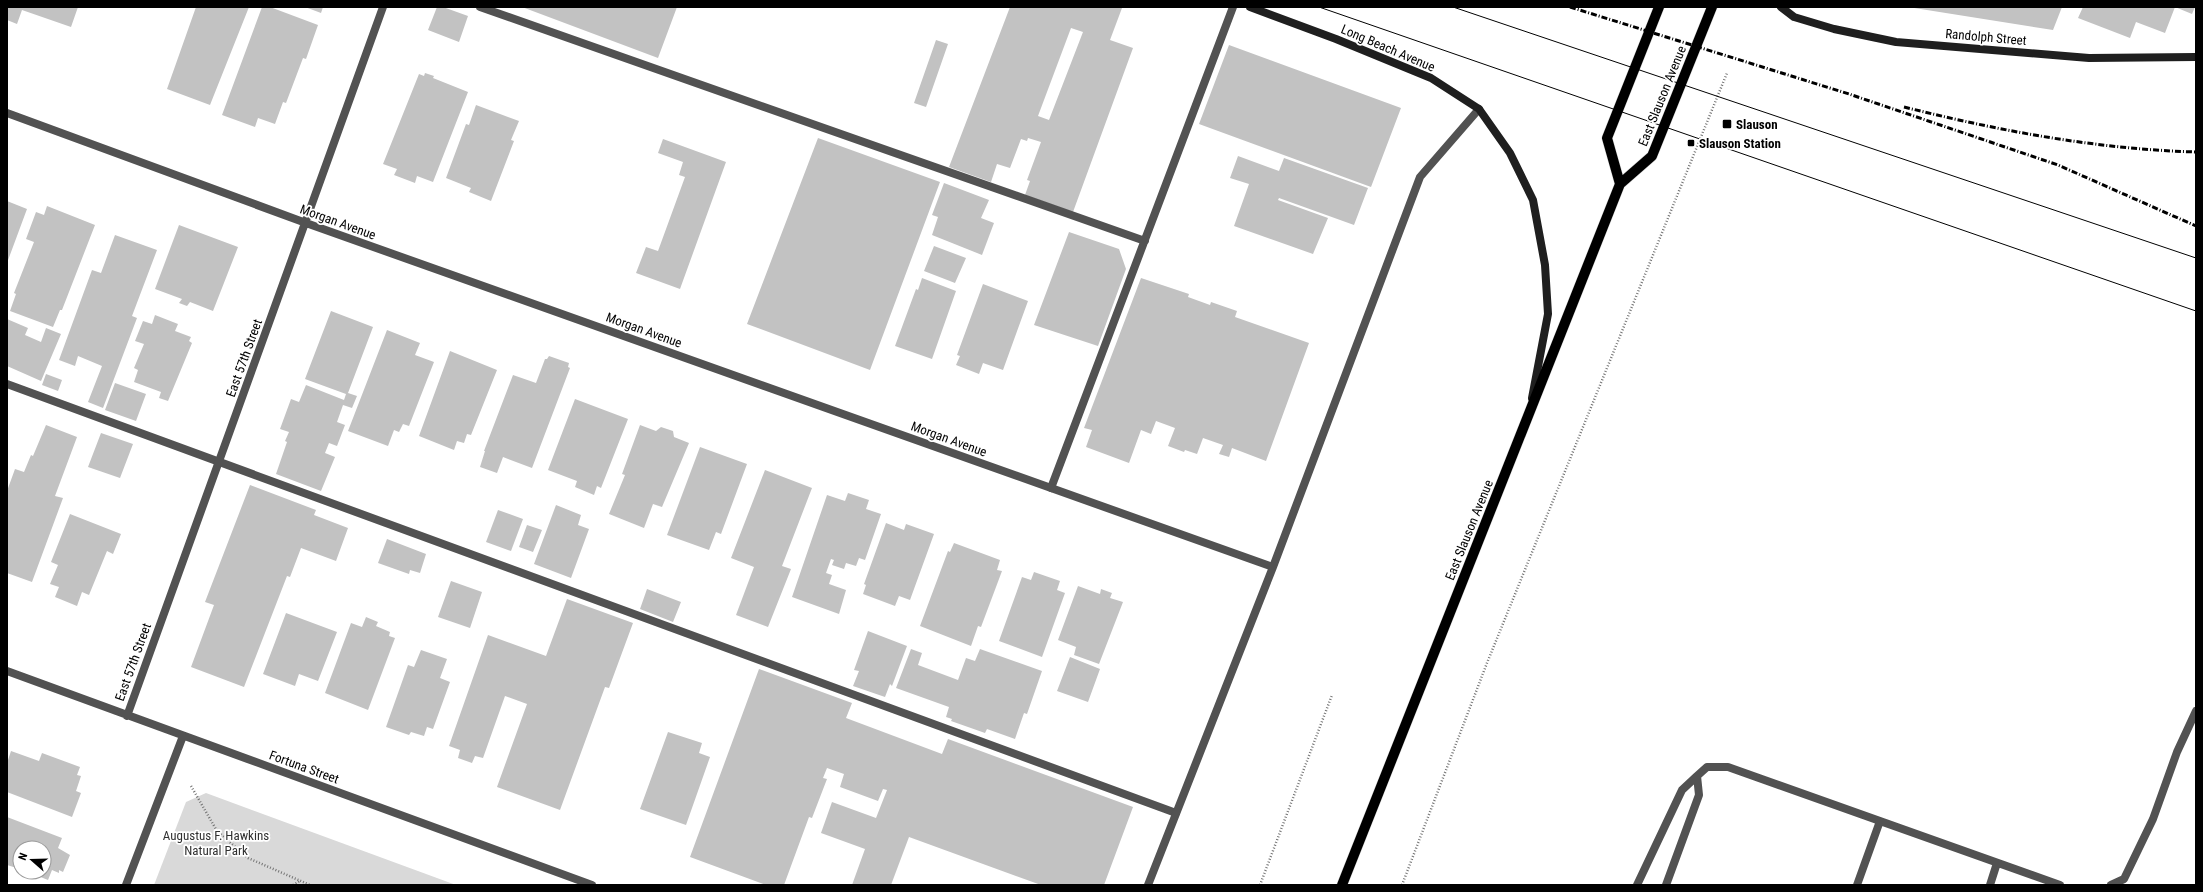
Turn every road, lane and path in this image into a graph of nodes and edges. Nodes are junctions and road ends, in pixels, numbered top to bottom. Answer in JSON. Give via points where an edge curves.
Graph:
{"nodes":[{"id":1,"x":384,"y":7,"type":"edge"},
{"id":2,"x":480,"y":7,"type":"edge"},
{"id":3,"x":1233,"y":7,"type":"edge"},
{"id":4,"x":1250,"y":7,"type":"edge"},
{"id":5,"x":1659,"y":7,"type":"edge"},
{"id":6,"x":1712,"y":7,"type":"edge"},
{"id":7,"x":1781,"y":7,"type":"edge"},
{"id":8,"x":2196,"y":57,"type":"edge"},
{"id":9,"x":1727,"y":73,"type":"dead end"},
{"id":10,"x":1479,"y":109,"type":"junction"},
{"id":11,"x":7,"y":113,"type":"edge"},
{"id":12,"x":1620,"y":184,"type":"junction"},
{"id":13,"x":306,"y":223,"type":"junction"},
{"id":14,"x":1144,"y":241,"type":"junction"},
{"id":15,"x":7,"y":384,"type":"edge"},
{"id":16,"x":1529,"y":415,"type":"junction"},
{"id":17,"x":219,"y":461,"type":"junction"},
{"id":18,"x":1051,"y":488,"type":"junction"},
{"id":19,"x":1273,"y":567,"type":"junction"},
{"id":20,"x":7,"y":671,"type":"edge"},
{"id":21,"x":1332,"y":695,"type":"dead end"},
{"id":22,"x":2196,"y":711,"type":"edge"},
{"id":23,"x":126,"y":716,"type":"junction"},
{"id":24,"x":183,"y":736,"type":"junction"},
{"id":25,"x":1697,"y":776,"type":"junction"},
{"id":26,"x":188,"y":782,"type":"dead end"},
{"id":27,"x":1176,"y":813,"type":"junction"},
{"id":28,"x":1880,"y":821,"type":"junction"},
{"id":29,"x":1997,"y":863,"type":"junction"},
{"id":30,"x":300,"y":881,"type":"junction"},
{"id":31,"x":126,"y":885,"type":"edge"},
{"id":32,"x":293,"y":885,"type":"edge"},
{"id":33,"x":310,"y":885,"type":"edge"},
{"id":34,"x":592,"y":885,"type":"edge"},
{"id":35,"x":1148,"y":885,"type":"edge"},
{"id":36,"x":1260,"y":885,"type":"edge"},
{"id":37,"x":1342,"y":885,"type":"edge"},
{"id":38,"x":1402,"y":885,"type":"edge"},
{"id":39,"x":1637,"y":885,"type":"edge"},
{"id":40,"x":1666,"y":885,"type":"edge"},
{"id":41,"x":1857,"y":885,"type":"edge"},
{"id":42,"x":1990,"y":885,"type":"edge"},
{"id":43,"x":2060,"y":885,"type":"edge"},
{"id":44,"x":2111,"y":885,"type":"edge"}],
"edges":[{"from":1,"to":13,"type":"street","name":"East 57th Street"},
{"from":2,"to":14,"type":"street"},
{"from":3,"to":14,"type":"street"},
{"from":4,"to":10,"type":"street","name":"Long Beach Avenue","via":[[1430,78]]},
{"from":5,"to":12,"type":"main road","via":[[1607,138]]},
{"from":6,"to":12,"type":"main road","name":"East Slauson Avenue","via":[[1652,156]]},
{"from":7,"to":8,"type":"street","name":"Randolph Street","via":[[1794,17],[1834,29],[1896,42],[2089,58]]},
{"from":9,"to":38,"type":"path","via":[[1487,663]]},
{"from":10,"to":16,"type":"street","name":"Long Beach Avenue","via":[[1510,153],[1533,200],[1545,266],[1548,314]]},
{"from":10,"to":19,"type":"street","via":[[1420,177]]},
{"from":11,"to":13,"type":"street","name":"Morgan Avenue"},
{"from":12,"to":16,"type":"main road","name":"East Slauson Avenue"},
{"from":13,"to":17,"type":"street","name":"East 57th Street"},
{"from":13,"to":18,"type":"street","name":"Morgan Avenue"},
{"from":14,"to":18,"type":"street"},
{"from":15,"to":17,"type":"street"},
{"from":16,"to":37,"type":"main road","name":"East Slauson Avenue"},
{"from":17,"to":23,"type":"street","name":"East 57th Street"},
{"from":17,"to":27,"type":"street"},
{"from":18,"to":19,"type":"street","name":"Morgan Avenue"},
{"from":19,"to":27,"type":"street"},
{"from":20,"to":23,"type":"street","name":"Fortuna Street"},
{"from":21,"to":36,"type":"path"},
{"from":22,"to":44,"type":"street","via":[[2177,752],[2153,819],[2124,879]]},
{"from":23,"to":24,"type":"street","name":"Fortuna Street"},
{"from":24,"to":31,"type":"street"},
{"from":24,"to":34,"type":"street","name":"Fortuna Street"},
{"from":25,"to":28,"type":"street","via":[[1707,767],[1728,767]]},
{"from":25,"to":39,"type":"street","via":[[1682,790]]},
{"from":25,"to":40,"type":"street","via":[[1699,795]]},
{"from":26,"to":30,"type":"path","via":[[217,831],[248,858]]},
{"from":27,"to":35,"type":"street"},
{"from":28,"to":29,"type":"street"},
{"from":28,"to":41,"type":"street"},
{"from":29,"to":42,"type":"street"},
{"from":29,"to":43,"type":"street"},
{"from":30,"to":32,"type":"path"},
{"from":30,"to":33,"type":"path"}]}
